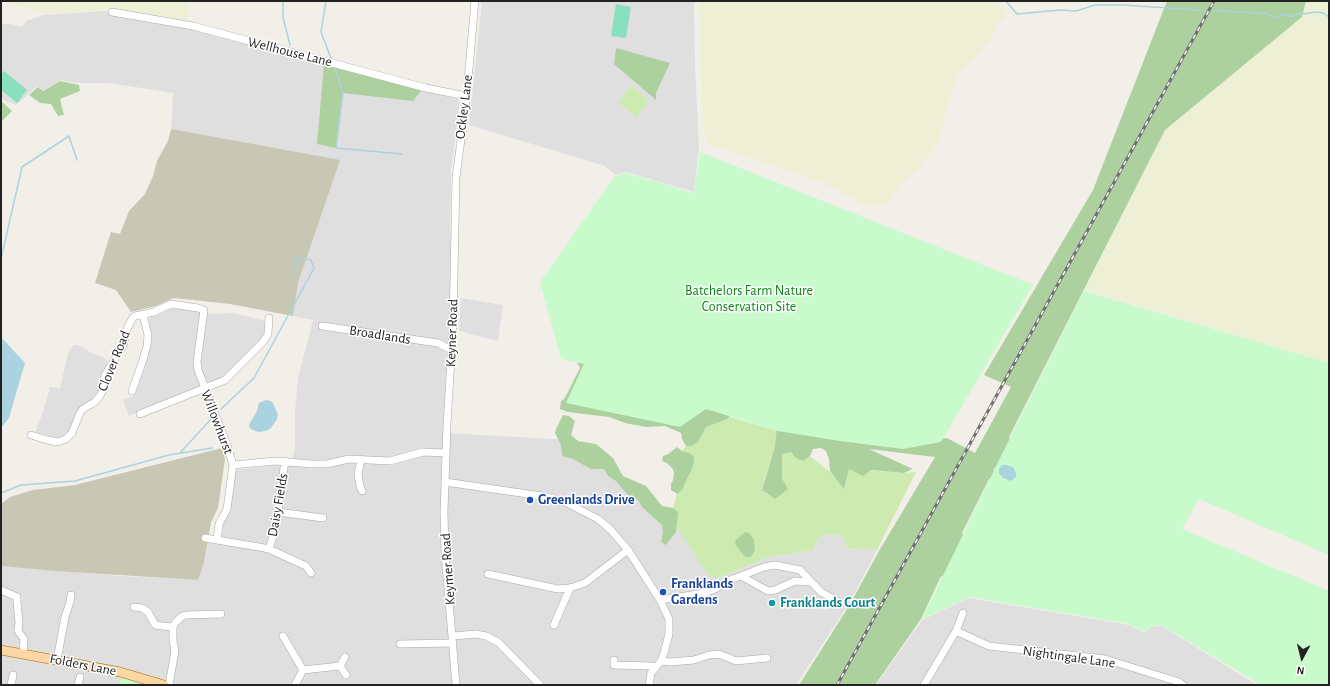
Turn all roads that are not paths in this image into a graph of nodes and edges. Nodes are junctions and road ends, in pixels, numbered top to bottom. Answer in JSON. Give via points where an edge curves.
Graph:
{"nodes":[{"id":1,"x":475,"y":1,"type":"edge"},
{"id":2,"x":112,"y":12,"type":"dead end"},
{"id":3,"x":466,"y":96,"type":"junction"},
{"id":4,"x":455,"y":212,"type":"joint"},
{"id":5,"x":170,"y":304,"type":"joint"},
{"id":6,"x":143,"y":315,"type":"junction"},
{"id":7,"x":270,"y":318,"type":"dead end"},
{"id":8,"x":322,"y":326,"type":"dead end"},
{"id":9,"x":452,"y":338,"type":"junction"},
{"id":10,"x":438,"y":344,"type":"junction"},
{"id":11,"x":452,"y":350,"type":"junction"},
{"id":12,"x":205,"y":389,"type":"junction"},
{"id":13,"x":132,"y":391,"type":"dead end"},
{"id":14,"x":140,"y":414,"type":"dead end"},
{"id":15,"x":31,"y":435,"type":"dead end"},
{"id":16,"x":446,"y":453,"type":"junction"},
{"id":17,"x":361,"y":460,"type":"junction"},
{"id":18,"x":285,"y":461,"type":"junction"},
{"id":19,"x":233,"y":465,"type":"junction"},
{"id":20,"x":445,"y":482,"type":"junction"},
{"id":21,"x":362,"y":491,"type":"dead end"},
{"id":22,"x":278,"y":512,"type":"junction"},
{"id":23,"x":323,"y":518,"type":"dead end"},
{"id":24,"x":205,"y":538,"type":"dead end"},
{"id":25,"x":217,"y":540,"type":"junction"},
{"id":26,"x":269,"y":550,"type":"junction"},
{"id":27,"x":628,"y":550,"type":"junction"},
{"id":28,"x":786,"y":568,"type":"junction"},
{"id":29,"x":311,"y":573,"type":"dead end"},
{"id":30,"x":488,"y":574,"type":"dead end"},
{"id":31,"x":741,"y":576,"type":"junction"},
{"id":32,"x":798,"y":581,"type":"junction"},
{"id":33,"x":810,"y":582,"type":"junction"},
{"id":34,"x":570,"y":588,"type":"junction"},
{"id":35,"x":1,"y":590,"type":"edge"},
{"id":36,"x":71,"y":595,"type":"dead end"},
{"id":37,"x":660,"y":600,"type":"junction"},
{"id":38,"x":841,"y":603,"type":"dead end"},
{"id":39,"x":134,"y":607,"type":"dead end"},
{"id":40,"x":963,"y":613,"type":"dead end"},
{"id":41,"x":221,"y":614,"type":"dead end"},
{"id":42,"x":554,"y":625,"type":"dead end"},
{"id":43,"x":173,"y":627,"type":"junction"},
{"id":44,"x":956,"y":631,"type":"junction"},
{"id":45,"x":284,"y":636,"type":"dead end"},
{"id":46,"x":453,"y":639,"type":"junction"},
{"id":47,"x":400,"y":644,"type":"dead end"},
{"id":48,"x":1,"y":650,"type":"edge"},
{"id":49,"x":23,"y":653,"type":"junction"},
{"id":50,"x":345,"y":656,"type":"dead end"},
{"id":51,"x":767,"y":658,"type":"dead end"},
{"id":52,"x":57,"y":660,"type":"junction"},
{"id":53,"x":614,"y":660,"type":"dead end"},
{"id":54,"x":661,"y":661,"type":"junction"},
{"id":55,"x":340,"y":666,"type":"junction"},
{"id":56,"x":655,"y":667,"type":"junction"},
{"id":57,"x":303,"y":670,"type":"junction"},
{"id":58,"x":13,"y":675,"type":"dead end"},
{"id":59,"x":346,"y":675,"type":"dead end"},
{"id":60,"x":80,"y":677,"type":"dead end"},
{"id":61,"x":11,"y":685,"type":"edge"},
{"id":62,"x":78,"y":685,"type":"edge"},
{"id":63,"x":164,"y":685,"type":"edge"},
{"id":64,"x":169,"y":685,"type":"edge"},
{"id":65,"x":295,"y":685,"type":"edge"},
{"id":66,"x":456,"y":685,"type":"edge"},
{"id":67,"x":540,"y":685,"type":"edge"},
{"id":68,"x":649,"y":685,"type":"edge"},
{"id":69,"x":924,"y":685,"type":"edge"},
{"id":70,"x":1183,"y":685,"type":"edge"}],
"edges":[{"from":1,"to":3,"type":"street","name":"Ockley Lane"},
{"from":2,"to":3,"type":"street","name":"Wellhouse Lane","via":[[193,26],[426,88]]},
{"from":3,"to":4,"type":"street","name":"Ockley Lane","via":[[456,177]]},
{"from":4,"to":9,"type":"street","name":"Keyner Road"},
{"from":5,"to":6,"type":"street","name":"Clover Road"},
{"from":5,"to":12,"type":"street","name":"Willowhurst","via":[[204,310],[197,362]]},
{"from":6,"to":13,"type":"street","name":"Clover Road","via":[[148,335]]},
{"from":6,"to":15,"type":"street","name":"Clover Road","via":[[132,319],[122,346],[105,375],[100,396],[83,409],[72,433],[58,442]]},
{"from":7,"to":12,"type":"street","via":[[268,334],[263,342],[225,380]]},
{"from":8,"to":10,"type":"street","name":"Broadlands"},
{"from":9,"to":10,"type":"street"},
{"from":9,"to":11,"type":"street","name":"Keyner Road"},
{"from":10,"to":11,"type":"street","name":"Broadlands"},
{"from":11,"to":16,"type":"street","name":"Keyner Road"},
{"from":12,"to":14,"type":"street"},
{"from":12,"to":19,"type":"street","name":"Willowhurst"},
{"from":16,"to":17,"type":"street","name":"Willowhurst","via":[[423,452],[390,462]]},
{"from":16,"to":20,"type":"street","name":"Keymer Road"},
{"from":17,"to":18,"type":"street","name":"Willowhurst","via":[[349,459],[327,464]]},
{"from":17,"to":21,"type":"street","via":[[358,474]]},
{"from":18,"to":19,"type":"street","name":"Willowhurst"},
{"from":18,"to":22,"type":"street","name":"Daisy Fields"},
{"from":19,"to":25,"type":"street","via":[[226,509],[219,524]]},
{"from":20,"to":27,"type":"street","via":[[542,496],[565,502],[598,519]]},
{"from":20,"to":46,"type":"street","name":"Keymer Road","via":[[445,553]]},
{"from":22,"to":23,"type":"street"},
{"from":22,"to":26,"type":"street","name":"Daisy Fields"},
{"from":24,"to":25,"type":"street"},
{"from":25,"to":26,"type":"street"},
{"from":26,"to":29,"type":"street","via":[[306,566]]},
{"from":27,"to":34,"type":"street","via":[[585,583]]},
{"from":27,"to":37,"type":"street"},
{"from":28,"to":31,"type":"street","via":[[775,565]]},
{"from":28,"to":32,"type":"street"},
{"from":28,"to":33,"type":"street","via":[[800,570]]},
{"from":30,"to":34,"type":"street","via":[[558,589]]},
{"from":31,"to":32,"type":"street","via":[[768,591]]},
{"from":31,"to":37,"type":"street","via":[[704,593]]},
{"from":32,"to":33,"type":"street"},
{"from":33,"to":38,"type":"street","via":[[821,592]]},
{"from":34,"to":42,"type":"street"},
{"from":35,"to":49,"type":"street","via":[[17,597],[18,631],[24,639]]},
{"from":36,"to":52,"type":"street"},
{"from":37,"to":54,"type":"street","via":[[669,619],[669,634]]},
{"from":39,"to":43,"type":"street","via":[[148,612],[156,625]]},
{"from":40,"to":44,"type":"street"},
{"from":41,"to":43,"type":"street","via":[[186,615]]},
{"from":43,"to":64,"type":"street","via":[[175,651]]},
{"from":44,"to":69,"type":"street"},
{"from":44,"to":70,"type":"street","name":"Nightingale Lane","via":[[989,646],[1105,659]]},
{"from":45,"to":57,"type":"street"},
{"from":46,"to":47,"type":"street"},
{"from":46,"to":66,"type":"street","name":"Keymer Road"},
{"from":46,"to":67,"type":"street","via":[[476,634],[498,642]]},
{"from":48,"to":49,"type":"main road","name":"Folders Lane"},
{"from":49,"to":52,"type":"main road","name":"Folders Lane"},
{"from":50,"to":55,"type":"street"},
{"from":51,"to":54,"type":"street","via":[[736,661],[719,654],[694,660]]},
{"from":52,"to":63,"type":"main road","name":"Folders Lane","via":[[120,672]]},
{"from":53,"to":56,"type":"street","via":[[614,665]]},
{"from":54,"to":56,"type":"street"},
{"from":55,"to":57,"type":"street"},
{"from":55,"to":59,"type":"street"},
{"from":56,"to":68,"type":"street"},
{"from":57,"to":65,"type":"street"},
{"from":58,"to":61,"type":"street"},
{"from":60,"to":62,"type":"street"}]}
